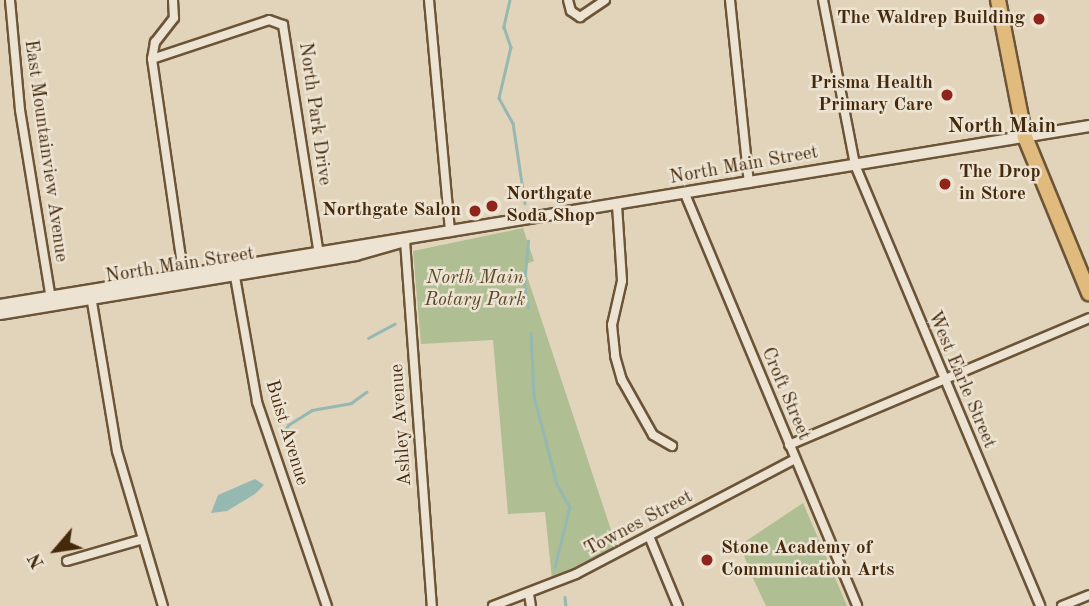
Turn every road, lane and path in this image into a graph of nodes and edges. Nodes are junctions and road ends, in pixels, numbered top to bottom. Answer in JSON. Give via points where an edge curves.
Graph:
{"nodes":[{"id":1,"x":10,"y":0,"type":"edge"},
{"id":2,"x":173,"y":0,"type":"edge"},
{"id":3,"x":429,"y":0,"type":"edge"},
{"id":4,"x":605,"y":0,"type":"edge"},
{"id":5,"x":730,"y":0,"type":"edge"},
{"id":6,"x":823,"y":0,"type":"edge"},
{"id":7,"x":998,"y":0,"type":"edge"},
{"id":8,"x":568,"y":4,"type":"edge"},
{"id":9,"x":152,"y":59,"type":"junction"},
{"id":10,"x":1089,"y":127,"type":"edge"},
{"id":11,"x":1025,"y":137,"type":"junction"},
{"id":12,"x":855,"y":165,"type":"junction"},
{"id":13,"x":749,"y":183,"type":"junction"},
{"id":14,"x":685,"y":194,"type":"junction"},
{"id":15,"x":617,"y":205,"type":"junction"},
{"id":16,"x":450,"y":232,"type":"junction"},
{"id":17,"x":405,"y":241,"type":"junction"},
{"id":18,"x":319,"y":256,"type":"junction"},
{"id":19,"x":233,"y":270,"type":"junction"},
{"id":20,"x":184,"y":278,"type":"junction"},
{"id":21,"x":1089,"y":293,"type":"edge"},
{"id":22,"x":90,"y":294,"type":"junction"},
{"id":23,"x":51,"y":301,"type":"junction"},
{"id":24,"x":0,"y":305,"type":"edge"},
{"id":25,"x":0,"y":314,"type":"edge"},
{"id":26,"x":1089,"y":318,"type":"edge"},
{"id":27,"x":944,"y":380,"type":"junction"},
{"id":28,"x":789,"y":445,"type":"junction"},
{"id":29,"x":672,"y":446,"type":"dead end"},
{"id":30,"x":795,"y":459,"type":"junction"},
{"id":31,"x":649,"y":537,"type":"junction"},
{"id":32,"x":143,"y":539,"type":"junction"},
{"id":33,"x":67,"y":561,"type":"dead end"},
{"id":34,"x":529,"y":594,"type":"junction"},
{"id":35,"x":1089,"y":595,"type":"edge"},
{"id":36,"x":163,"y":606,"type":"edge"},
{"id":37,"x":327,"y":606,"type":"edge"},
{"id":38,"x":432,"y":606,"type":"edge"},
{"id":39,"x":493,"y":606,"type":"edge"},
{"id":40,"x":531,"y":606,"type":"edge"},
{"id":41,"x":678,"y":606,"type":"edge"},
{"id":42,"x":857,"y":606,"type":"edge"},
{"id":43,"x":1040,"y":606,"type":"edge"},
{"id":44,"x":1062,"y":606,"type":"edge"}],
"edges":[{"from":1,"to":23,"type":"street","name":"East Mountainview Avenue","via":[[20,110]]},
{"from":2,"to":9,"type":"street","via":[[174,18],[155,42]]},
{"from":3,"to":16,"type":"street"},
{"from":4,"to":8,"type":"street","via":[[585,17],[575,15]]},
{"from":5,"to":13,"type":"street"},
{"from":6,"to":12,"type":"street","name":"West Earle Street"},
{"from":7,"to":11,"type":"highway"},
{"from":9,"to":18,"type":"street","name":"North Park Drive","via":[[270,20],[283,25]]},
{"from":9,"to":20,"type":"street"},
{"from":10,"to":11,"type":"street","name":"North Main Street"},
{"from":11,"to":12,"type":"street","name":"North Main Street"},
{"from":11,"to":21,"type":"highway"},
{"from":12,"to":13,"type":"street","name":"North Main Street"},
{"from":12,"to":27,"type":"street","name":"West Earle Street"},
{"from":13,"to":14,"type":"street","name":"North Main Street"},
{"from":14,"to":15,"type":"street","name":"North Main Street"},
{"from":14,"to":28,"type":"street","name":"Croft Street"},
{"from":15,"to":16,"type":"street","name":"North Main Street"},
{"from":15,"to":29,"type":"street","via":[[622,281],[612,326],[615,356],[622,380],[653,435]]},
{"from":16,"to":17,"type":"street","name":"North Main Street"},
{"from":17,"to":18,"type":"street","name":"North Main Street"},
{"from":17,"to":38,"type":"street","name":"Ashley Avenue"},
{"from":18,"to":19,"type":"street","name":"North Main Street"},
{"from":19,"to":20,"type":"street","name":"North Main Street"},
{"from":19,"to":37,"type":"street","name":"Buist Avenue","via":[[257,402]]},
{"from":20,"to":22,"type":"street","name":"North Main Street"},
{"from":22,"to":23,"type":"street","name":"North Main Street"},
{"from":22,"to":32,"type":"street","via":[[117,451]]},
{"from":23,"to":24,"type":"street","name":"North Main Street"},
{"from":23,"to":25,"type":"street","name":"North Main Street"},
{"from":26,"to":27,"type":"street"},
{"from":27,"to":28,"type":"street"},
{"from":27,"to":43,"type":"street","name":"West Earle Street"},
{"from":28,"to":30,"type":"street","name":"Croft Street"},
{"from":30,"to":31,"type":"street","name":"Townes Street"},
{"from":30,"to":42,"type":"street","name":"Croft Street"},
{"from":31,"to":34,"type":"street","name":"Townes Street"},
{"from":31,"to":41,"type":"street"},
{"from":32,"to":33,"type":"street"},
{"from":32,"to":36,"type":"street"},
{"from":34,"to":39,"type":"street","name":"Townes Street"},
{"from":34,"to":40,"type":"street"},
{"from":35,"to":44,"type":"street"}]}
